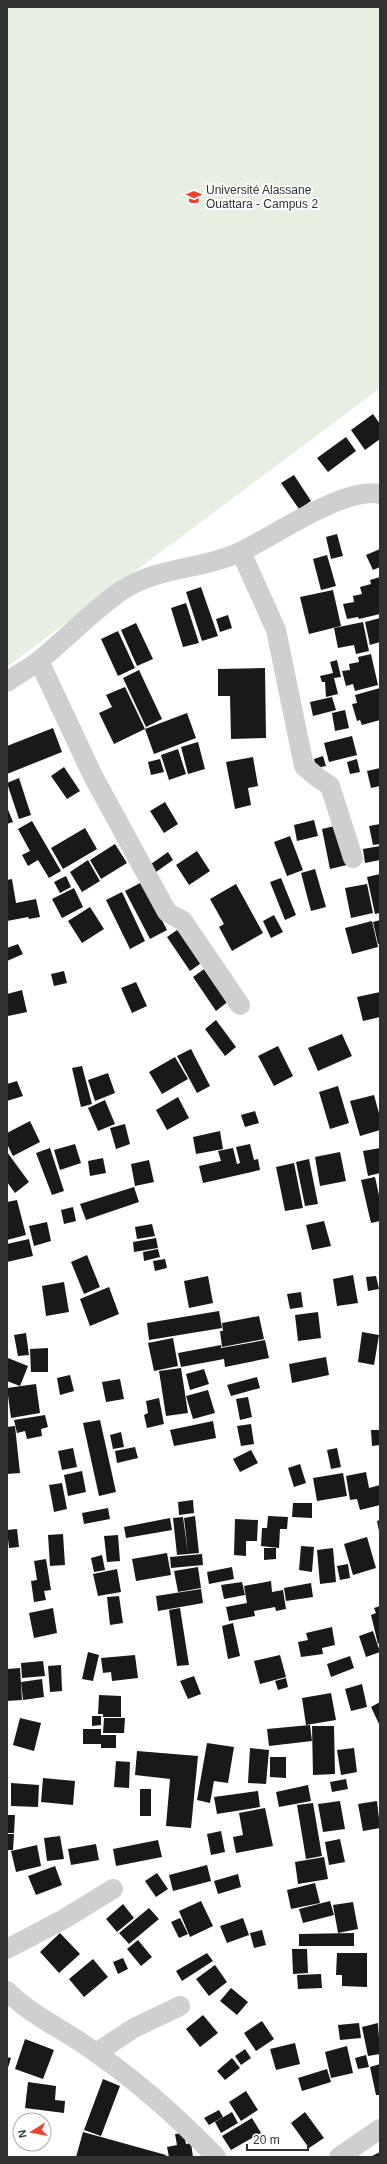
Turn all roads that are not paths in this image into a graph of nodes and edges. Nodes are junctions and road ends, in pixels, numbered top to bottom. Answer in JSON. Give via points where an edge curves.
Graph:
{"nodes":[{"id":1,"x":380,"y":494,"type":"edge"},
{"id":2,"x":242,"y":552,"type":"junction"},
{"id":3,"x":39,"y":661,"type":"junction"},
{"id":4,"x":7,"y":682,"type":"edge"},
{"id":5,"x":352,"y":858,"type":"dead end"},
{"id":6,"x":240,"y":1005,"type":"dead end"},
{"id":7,"x":113,"y":1889,"type":"dead end"},
{"id":8,"x":7,"y":1949,"type":"edge"},
{"id":9,"x":7,"y":1991,"type":"edge"},
{"id":10,"x":180,"y":2006,"type":"dead end"},
{"id":11,"x":96,"y":2053,"type":"junction"},
{"id":12,"x":380,"y":2129,"type":"edge"},
{"id":13,"x":216,"y":2157,"type":"edge"},
{"id":14,"x":339,"y":2157,"type":"edge"}],
"edges":[{"from":1,"to":2,"type":"street","via":[[373,492],[348,497],[296,521]]},
{"from":2,"to":3,"type":"street","via":[[170,570],[122,591]]},
{"from":2,"to":5,"type":"street","via":[[276,630],[304,766],[330,786]]},
{"from":3,"to":4,"type":"street"},
{"from":3,"to":6,"type":"street","via":[[94,776],[167,912],[182,921]]},
{"from":7,"to":8,"type":"street"},
{"from":9,"to":11,"type":"street","via":[[20,2003]]},
{"from":10,"to":11,"type":"street","via":[[134,2028]]},
{"from":11,"to":13,"type":"street","via":[[182,2120]]},
{"from":12,"to":14,"type":"street"}]}
